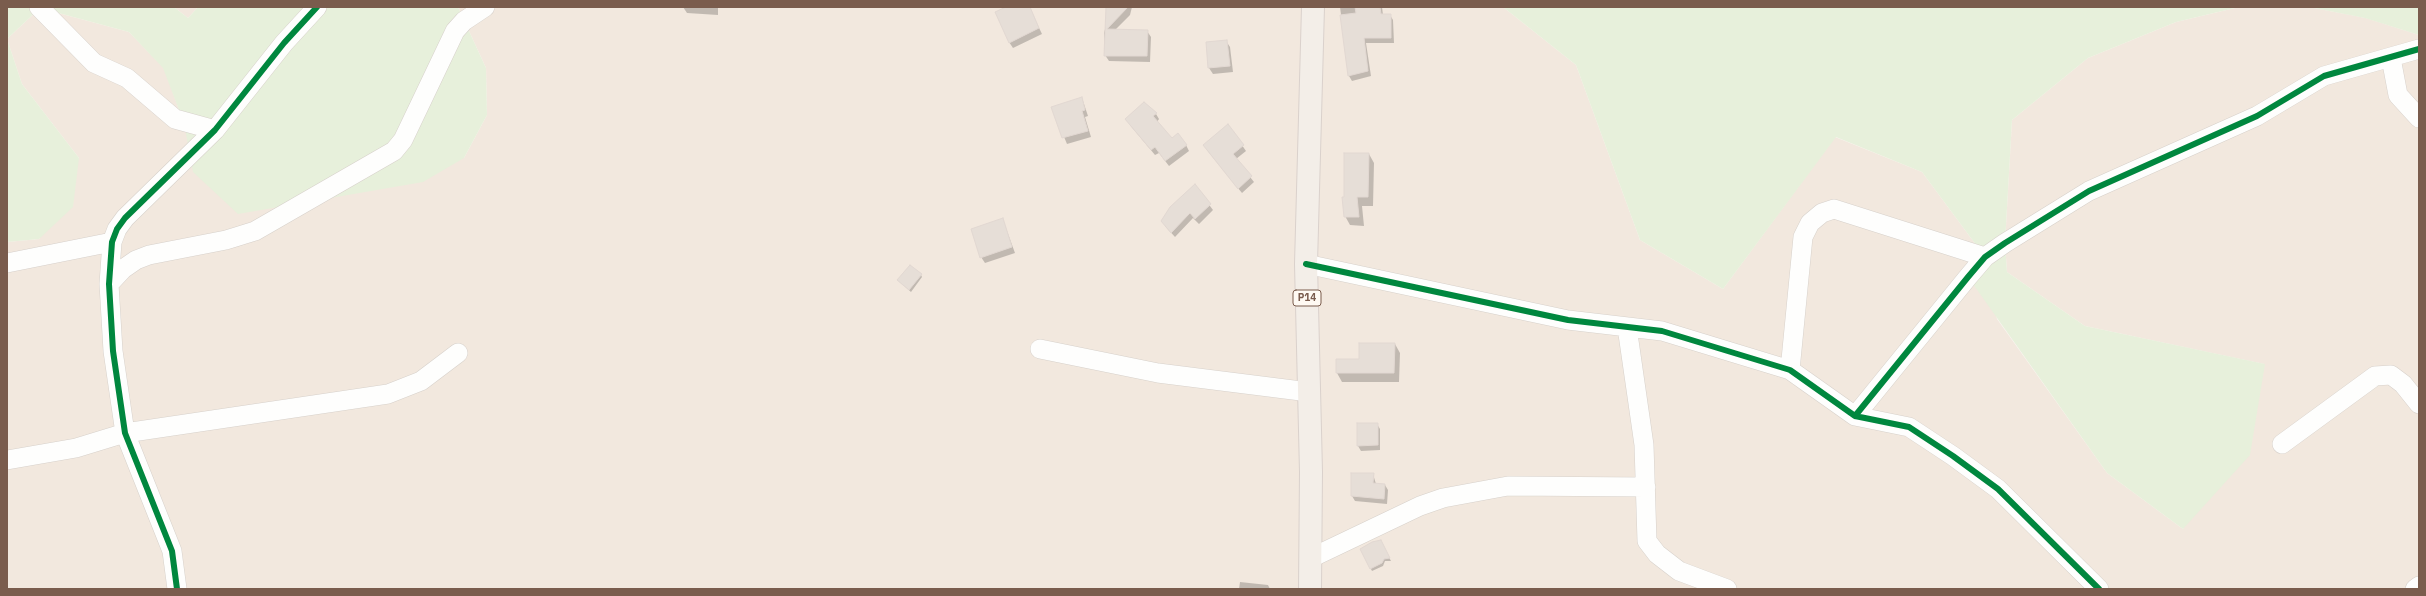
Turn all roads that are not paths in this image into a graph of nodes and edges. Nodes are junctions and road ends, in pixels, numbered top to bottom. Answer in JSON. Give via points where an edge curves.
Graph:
{"nodes":[{"id":1,"x":39,"y":7,"type":"edge"},
{"id":2,"x":317,"y":7,"type":"edge"},
{"id":3,"x":485,"y":7,"type":"edge"},
{"id":4,"x":1313,"y":7,"type":"edge"},
{"id":5,"x":2419,"y":49,"type":"edge"},
{"id":6,"x":2391,"y":58,"type":"junction"},
{"id":7,"x":2419,"y":118,"type":"edge"},
{"id":8,"x":215,"y":130,"type":"junction"},
{"id":9,"x":112,"y":242,"type":"junction"},
{"id":10,"x":1985,"y":257,"type":"junction"},
{"id":11,"x":7,"y":263,"type":"edge"},
{"id":12,"x":1306,"y":264,"type":"junction"},
{"id":13,"x":109,"y":284,"type":"junction"},
{"id":14,"x":1627,"y":327,"type":"junction"},
{"id":15,"x":1040,"y":349,"type":"dead end"},
{"id":16,"x":458,"y":353,"type":"dead end"},
{"id":17,"x":1790,"y":370,"type":"junction"},
{"id":18,"x":1309,"y":392,"type":"junction"},
{"id":19,"x":2419,"y":404,"type":"edge"},
{"id":20,"x":1855,"y":416,"type":"junction"},
{"id":21,"x":125,"y":433,"type":"junction"},
{"id":22,"x":2282,"y":444,"type":"dead end"},
{"id":23,"x":7,"y":460,"type":"edge"},
{"id":24,"x":1646,"y":487,"type":"junction"},
{"id":25,"x":1311,"y":558,"type":"junction"},
{"id":26,"x":2419,"y":586,"type":"edge"},
{"id":27,"x":177,"y":589,"type":"edge"},
{"id":28,"x":1310,"y":589,"type":"edge"},
{"id":29,"x":1727,"y":589,"type":"edge"},
{"id":30,"x":2099,"y":589,"type":"edge"},
{"id":31,"x":2415,"y":589,"type":"edge"}],
"edges":[{"from":1,"to":8,"type":"street","via":[[94,63],[127,78],[175,119]]},
{"from":2,"to":8,"type":"street","via":[[284,43]]},
{"from":3,"to":13,"type":"street","via":[[464,21],[455,31],[403,140],[394,152],[255,231],[226,240],[149,255],[130,265]]},
{"from":4,"to":12,"type":"main road","number":"P14"},
{"from":5,"to":6,"type":"street"},
{"from":6,"to":7,"type":"street","via":[[2398,95]]},
{"from":6,"to":10,"type":"street","via":[[2324,76],[2257,116],[2089,191]]},
{"from":8,"to":9,"type":"street","via":[[125,218]]},
{"from":9,"to":11,"type":"street"},
{"from":9,"to":13,"type":"street"},
{"from":10,"to":17,"type":"street","via":[[1834,209],[1822,213],[1810,222],[1803,237]]},
{"from":10,"to":20,"type":"street"},
{"from":12,"to":14,"type":"street","via":[[1568,320]]},
{"from":12,"to":18,"type":"main road","number":"P14"},
{"from":13,"to":21,"type":"street","via":[[113,352]]},
{"from":14,"to":17,"type":"street","via":[[1662,331]]},
{"from":14,"to":24,"type":"street","via":[[1644,445]]},
{"from":15,"to":18,"type":"street","via":[[1158,373]]},
{"from":16,"to":21,"type":"street","via":[[421,381],[388,394]]},
{"from":17,"to":20,"type":"street"},
{"from":18,"to":25,"type":"main road","number":"P14"},
{"from":19,"to":22,"type":"street","via":[[2403,384],[2391,375],[2375,376]]},
{"from":20,"to":30,"type":"street","via":[[1909,427],[1954,456],[1998,489]]},
{"from":21,"to":23,"type":"street","via":[[76,448]]},
{"from":21,"to":27,"type":"street","via":[[172,551]]},
{"from":24,"to":25,"type":"street","via":[[1508,486],[1443,498],[1420,506]]},
{"from":24,"to":29,"type":"street","via":[[1645,531],[1650,547],[1679,571]]},
{"from":25,"to":28,"type":"main road","number":"P14"},
{"from":26,"to":31,"type":"street"}]}
